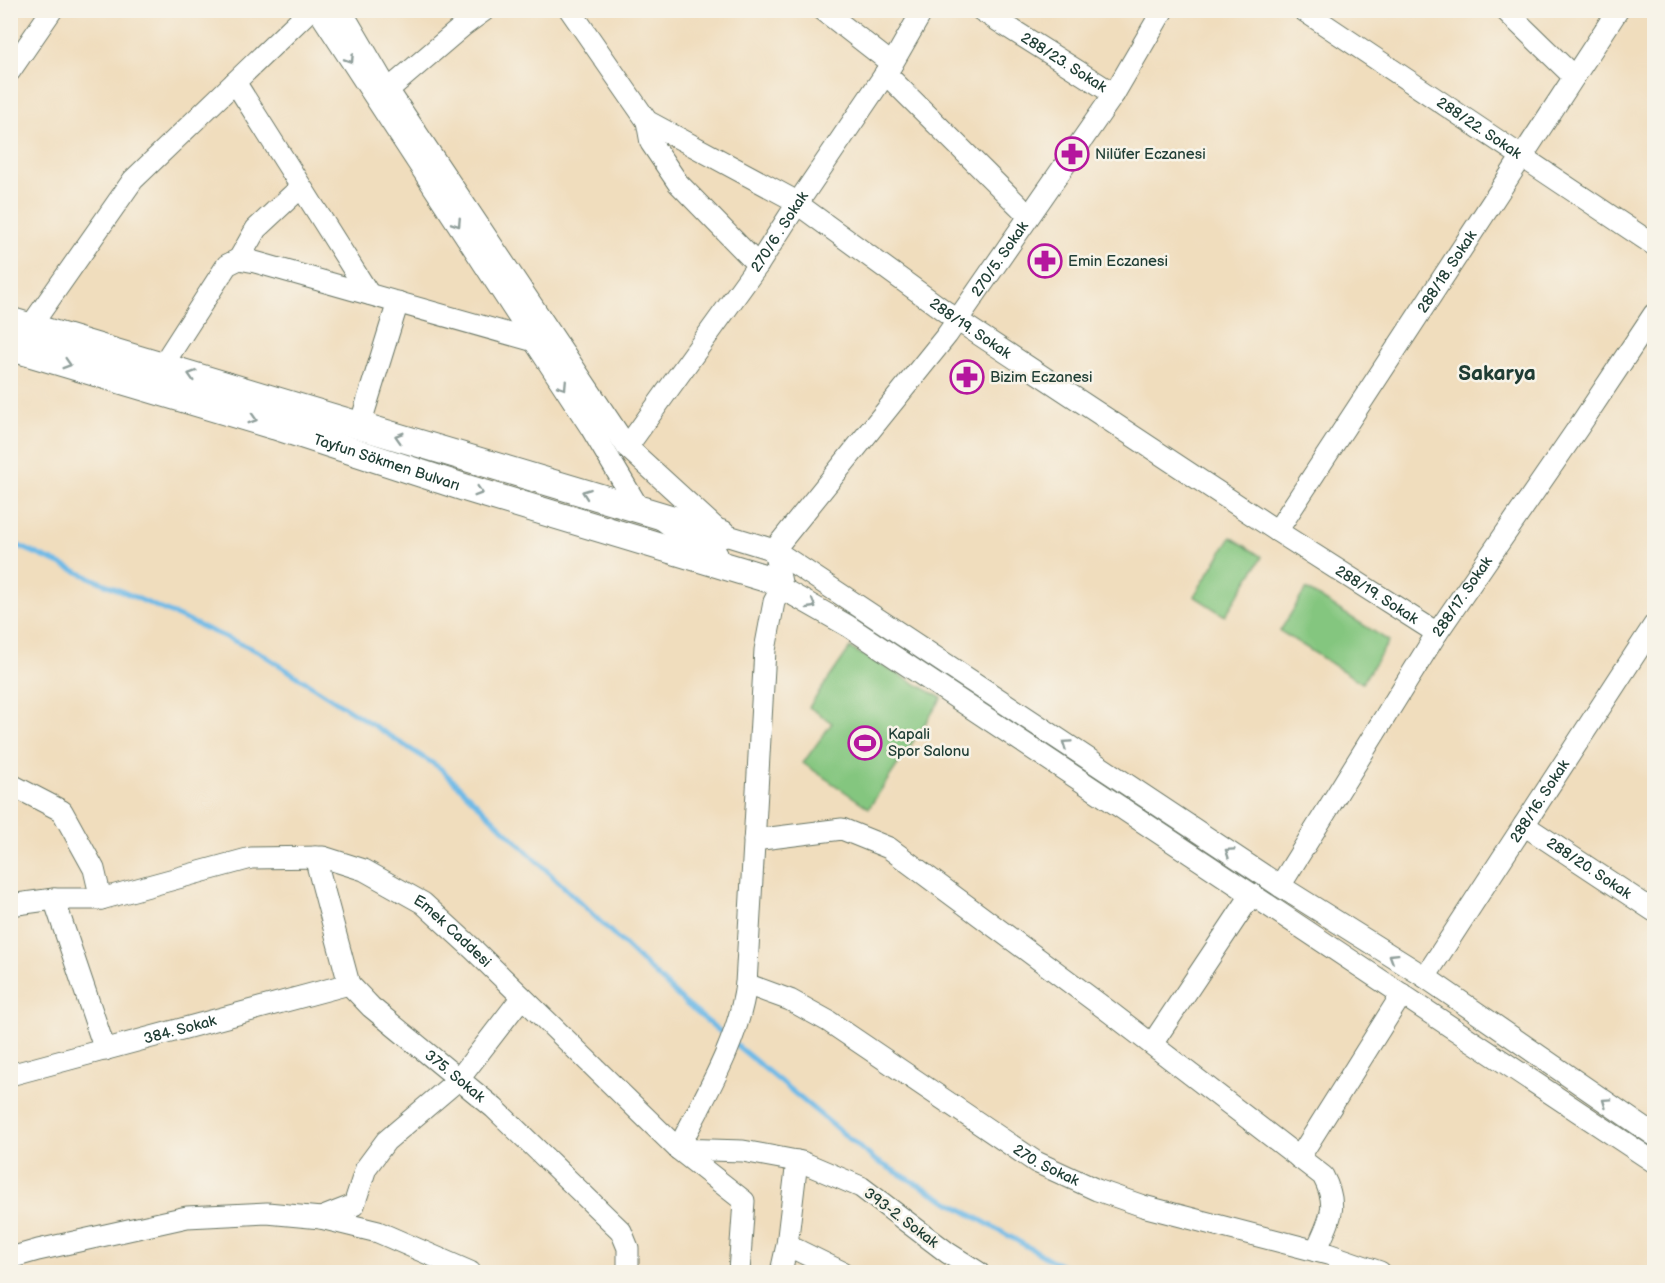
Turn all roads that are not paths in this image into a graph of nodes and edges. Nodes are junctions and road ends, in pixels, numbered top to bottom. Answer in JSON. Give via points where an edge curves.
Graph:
{"nodes":[{"id":1,"x":52,"y":10,"type":"edge"},
{"id":2,"x":310,"y":10,"type":"edge"},
{"id":3,"x":318,"y":10,"type":"edge"},
{"id":4,"x":341,"y":10,"type":"edge"},
{"id":5,"x":485,"y":10,"type":"edge"},
{"id":6,"x":570,"y":10,"type":"edge"},
{"id":7,"x":823,"y":10,"type":"edge"},
{"id":8,"x":923,"y":10,"type":"edge"},
{"id":9,"x":981,"y":10,"type":"edge"},
{"id":10,"x":1163,"y":10,"type":"edge"},
{"id":11,"x":1303,"y":10,"type":"edge"},
{"id":12,"x":1504,"y":10,"type":"edge"},
{"id":13,"x":1618,"y":10,"type":"edge"},
{"id":14,"x":889,"y":69,"type":"junction"},
{"id":15,"x":10,"y":71,"type":"edge"},
{"id":16,"x":1574,"y":76,"type":"junction"},
{"id":17,"x":235,"y":82,"type":"junction"},
{"id":18,"x":388,"y":90,"type":"junction"},
{"id":19,"x":1114,"y":94,"type":"junction"},
{"id":20,"x":647,"y":121,"type":"junction"},
{"id":21,"x":1522,"y":156,"type":"junction"},
{"id":22,"x":301,"y":187,"type":"junction"},
{"id":23,"x":797,"y":204,"type":"junction"},
{"id":24,"x":1029,"y":216,"type":"junction"},
{"id":25,"x":1654,"y":245,"type":"edge"},
{"id":26,"x":239,"y":259,"type":"junction"},
{"id":27,"x":758,"y":265,"type":"junction"},
{"id":28,"x":369,"y":294,"type":"junction"},
{"id":29,"x":398,"y":302,"type":"junction"},
{"id":30,"x":1654,"y":314,"type":"edge"},
{"id":31,"x":957,"y":320,"type":"junction"},
{"id":32,"x":20,"y":324,"type":"edge"},
{"id":33,"x":534,"y":341,"type":"junction"},
{"id":34,"x":10,"y":347,"type":"edge"},
{"id":35,"x":162,"y":366,"type":"junction"},
{"id":36,"x":360,"y":425,"type":"junction"},
{"id":37,"x":627,"y":447,"type":"junction"},
{"id":38,"x":638,"y":507,"type":"junction"},
{"id":39,"x":1277,"y":531,"type":"junction"},
{"id":40,"x":722,"y":534,"type":"junction"},
{"id":41,"x":774,"y":550,"type":"junction"},
{"id":42,"x":774,"y":583,"type":"junction"},
{"id":43,"x":1654,"y":625,"type":"edge"},
{"id":44,"x":1437,"y":633,"type":"junction"},
{"id":45,"x":10,"y":784,"type":"edge"},
{"id":46,"x":1524,"y":825,"type":"junction"},
{"id":47,"x":754,"y":840,"type":"junction"},
{"id":48,"x":315,"y":857,"type":"junction"},
{"id":49,"x":1280,"y":886,"type":"junction"},
{"id":50,"x":1252,"y":894,"type":"junction"},
{"id":51,"x":54,"y":899,"type":"junction"},
{"id":52,"x":101,"y":899,"type":"junction"},
{"id":53,"x":10,"y":905,"type":"edge"},
{"id":54,"x":1654,"y":911,"type":"edge"},
{"id":55,"x":1425,"y":977,"type":"junction"},
{"id":56,"x":349,"y":984,"type":"junction"},
{"id":57,"x":746,"y":984,"type":"junction"},
{"id":58,"x":1402,"y":994,"type":"junction"},
{"id":59,"x":522,"y":997,"type":"junction"},
{"id":60,"x":1152,"y":1044,"type":"junction"},
{"id":61,"x":105,"y":1050,"type":"junction"},
{"id":62,"x":10,"y":1075,"type":"edge"},
{"id":63,"x":459,"y":1079,"type":"junction"},
{"id":64,"x":1654,"y":1135,"type":"edge"},
{"id":65,"x":678,"y":1149,"type":"junction"},
{"id":66,"x":1299,"y":1158,"type":"junction"},
{"id":67,"x":797,"y":1161,"type":"junction"},
{"id":68,"x":1654,"y":1162,"type":"edge"},
{"id":69,"x":321,"y":1218,"type":"junction"},
{"id":70,"x":787,"y":1245,"type":"junction"},
{"id":71,"x":1316,"y":1251,"type":"junction"},
{"id":72,"x":10,"y":1258,"type":"edge"},
{"id":73,"x":470,"y":1272,"type":"edge"},
{"id":74,"x":628,"y":1272,"type":"edge"},
{"id":75,"x":739,"y":1272,"type":"edge"},
{"id":76,"x":781,"y":1272,"type":"edge"},
{"id":77,"x":842,"y":1272,"type":"edge"},
{"id":78,"x":978,"y":1272,"type":"edge"},
{"id":79,"x":1380,"y":1272,"type":"edge"}],
"edges":[{"from":1,"to":15,"type":"street"},
{"from":2,"to":17,"type":"street"},
{"from":3,"to":33,"type":"street","one_way":true},
{"from":4,"to":18,"type":"street"},
{"from":5,"to":18,"type":"street"},
{"from":6,"to":20,"type":"street","name":"288/19. Sokak"},
{"from":7,"to":14,"type":"street"},
{"from":8,"to":14,"type":"street","name":"270/6 . Sokak"},
{"from":9,"to":19,"type":"street","name":"288/23. Sokak"},
{"from":10,"to":19,"type":"street","name":"270/5. Sokak"},
{"from":11,"to":21,"type":"street","name":"288/22. Sokak"},
{"from":12,"to":16,"type":"street"},
{"from":13,"to":16,"type":"street","name":"288/18. Sokak"},
{"from":14,"to":23,"type":"street","name":"270/6 . Sokak"},
{"from":14,"to":24,"type":"street"},
{"from":16,"to":21,"type":"street","name":"288/18. Sokak"},
{"from":17,"to":22,"type":"street"},
{"from":17,"to":32,"type":"street","via":[[133,180]]},
{"from":18,"to":37,"type":"street"},
{"from":19,"to":24,"type":"street","name":"270/5. Sokak"},
{"from":20,"to":23,"type":"street","name":"288/19. Sokak"},
{"from":20,"to":27,"type":"street","via":[[651,143],[678,183]]},
{"from":21,"to":25,"type":"street","name":"288/22. Sokak"},
{"from":21,"to":39,"type":"street","name":"288/18. Sokak"},
{"from":22,"to":26,"type":"street","via":[[256,228]]},
{"from":22,"to":28,"type":"street"},
{"from":23,"to":27,"type":"street","name":"270/6 . Sokak"},
{"from":23,"to":31,"type":"street","name":"288/19. Sokak"},
{"from":24,"to":31,"type":"street","name":"270/5. Sokak"},
{"from":26,"to":28,"type":"street"},
{"from":26,"to":35,"type":"street","via":[[227,265]]},
{"from":27,"to":37,"type":"street","name":"270/6 . Sokak"},
{"from":28,"to":29,"type":"street"},
{"from":29,"to":33,"type":"street"},
{"from":29,"to":36,"type":"street"},
{"from":30,"to":44,"type":"street","name":"288/17. Sokak"},
{"from":31,"to":39,"type":"street","name":"288/19. Sokak"},
{"from":31,"to":41,"type":"street","name":"270/5. Sokak"},
{"from":32,"to":35,"type":"main road","name":"Tayfun Sökmen Bulvarı"},
{"from":33,"to":38,"type":"street","one_way":true},
{"from":34,"to":42,"type":"main road","name":"Tayfun Sökmen Bulvarı","one_way":true},
{"from":36,"to":35,"type":"main road","name":"Tayfun Sökmen Bulvarı","one_way":true},
{"from":38,"to":36,"type":"main road","name":"Tayfun Sökmen Bulvarı","one_way":true},
{"from":37,"to":40,"type":"street"},
{"from":38,"to":40,"type":"main road","name":"Tayfun Sökmen Bulvarı"},
{"from":38,"to":42,"type":"street","via":[[694,543]]},
{"from":39,"to":44,"type":"street","name":"288/19. Sokak"},
{"from":40,"to":41,"type":"street"},
{"from":41,"to":42,"type":"street"},
{"from":49,"to":41,"type":"street","one_way":true},
{"from":42,"to":47,"type":"street","via":[[765,650]]},
{"from":42,"to":50,"type":"street","one_way":true,"via":[[848,626]]},
{"from":43,"to":46,"type":"street","name":"288/16. Sokak"},
{"from":44,"to":49,"type":"street","name":"288/17. Sokak"},
{"from":45,"to":52,"type":"street","via":[[62,812],[94,868]]},
{"from":46,"to":54,"type":"street","name":"288/20. Sokak"},
{"from":46,"to":55,"type":"street","name":"288/16. Sokak"},
{"from":47,"to":57,"type":"street"},
{"from":47,"to":60,"type":"street","via":[[842,829],[889,848]]},
{"from":48,"to":52,"type":"street","name":"Emek Caddesi","via":[[251,858]]},
{"from":48,"to":56,"type":"street"},
{"from":48,"to":59,"type":"street","name":"Emek Caddesi","via":[[364,870],[423,903]]},
{"from":55,"to":49,"type":"street","one_way":true},
{"from":50,"to":58,"type":"street"},
{"from":50,"to":60,"type":"street"},
{"from":51,"to":52,"type":"street","name":"Emek Caddesi"},
{"from":51,"to":53,"type":"street","name":"Emek Caddesi"},
{"from":51,"to":61,"type":"street"},
{"from":64,"to":55,"type":"street","one_way":true},
{"from":56,"to":61,"type":"street","name":"384. Sokak"},
{"from":56,"to":63,"type":"street","name":"375. Sokak"},
{"from":57,"to":65,"type":"street","via":[[743,1009]]},
{"from":57,"to":71,"type":"street","name":"270. Sokak","via":[[790,1000],[828,1021],[1036,1162],[1143,1206]]},
{"from":58,"to":66,"type":"street"},
{"from":58,"to":68,"type":"street"},
{"from":59,"to":63,"type":"street"},
{"from":59,"to":65,"type":"street","name":"Emek Caddesi"},
{"from":60,"to":66,"type":"street"},
{"from":61,"to":62,"type":"street","name":"384. Sokak"},
{"from":63,"to":69,"type":"street","via":[[386,1141],[366,1168],[354,1205]]},
{"from":63,"to":74,"type":"street","name":"375. Sokak","via":[[621,1231],[627,1248]]},
{"from":65,"to":67,"type":"street","name":"393-2. Sokak","via":[[743,1151]]},
{"from":65,"to":75,"type":"street","name":"Emek Caddesi","via":[[744,1201]]},
{"from":66,"to":71,"type":"street","via":[[1323,1176],[1331,1192],[1332,1212]]},
{"from":67,"to":70,"type":"street"},
{"from":67,"to":78,"type":"street","name":"393-2. Sokak","via":[[861,1187]]},
{"from":69,"to":72,"type":"street","via":[[267,1213],[187,1217]]},
{"from":69,"to":73,"type":"street","via":[[378,1232]]},
{"from":70,"to":76,"type":"street"},
{"from":70,"to":77,"type":"street"},
{"from":71,"to":79,"type":"street","name":"270. Sokak"}]}
